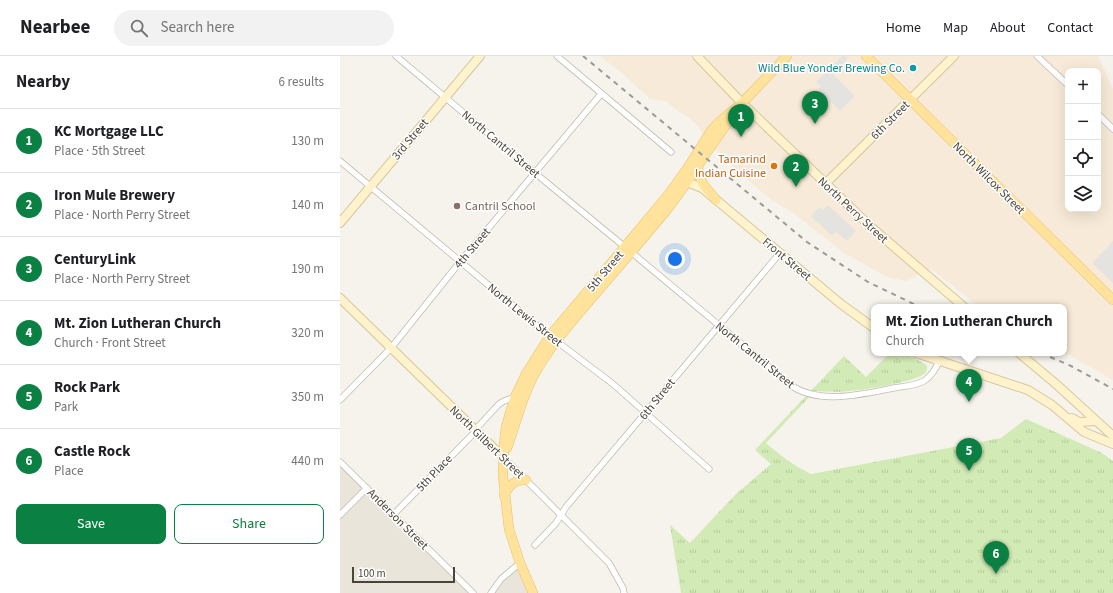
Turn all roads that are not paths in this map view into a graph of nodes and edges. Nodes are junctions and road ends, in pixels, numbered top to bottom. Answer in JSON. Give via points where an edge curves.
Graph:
{"nodes":[{"id":1,"x":396,"y":56,"type":"edge"},
{"id":2,"x":480,"y":56,"type":"edge"},
{"id":3,"x":557,"y":56,"type":"edge"},
{"id":4,"x":697,"y":56,"type":"edge"},
{"id":5,"x":787,"y":56,"type":"edge"},
{"id":6,"x":866,"y":56,"type":"edge"},
{"id":7,"x":954,"y":56,"type":"edge"},
{"id":8,"x":1037,"y":56,"type":"edge"},
{"id":9,"x":1065,"y":82,"type":"edge"},
{"id":10,"x":601,"y":94,"type":"junction"},
{"id":11,"x":445,"y":98,"type":"junction"},
{"id":12,"x":910,"y":100,"type":"junction"},
{"id":13,"x":742,"y":103,"type":"junction"},
{"id":14,"x":1101,"y":117,"type":"edge"},
{"id":15,"x":1113,"y":129,"type":"edge"},
{"id":16,"x":671,"y":152,"type":"dead end"},
{"id":17,"x":340,"y":161,"type":"edge"},
{"id":18,"x":698,"y":165,"type":"junction"},
{"id":19,"x":535,"y":173,"type":"junction"},
{"id":20,"x":688,"y":182,"type":"junction"},
{"id":21,"x":825,"y":184,"type":"junction"},
{"id":22,"x":370,"y":186,"type":"junction"},
{"id":23,"x":702,"y":188,"type":"junction"},
{"id":24,"x":670,"y":199,"type":"junction"},
{"id":25,"x":716,"y":200,"type":"junction"},
{"id":26,"x":340,"y":223,"type":"edge"},
{"id":27,"x":628,"y":249,"type":"junction"},
{"id":28,"x":780,"y":253,"type":"junction"},
{"id":29,"x":460,"y":262,"type":"junction"},
{"id":30,"x":340,"y":298,"type":"edge"},
{"id":31,"x":1113,"y":300,"type":"edge"},
{"id":32,"x":960,"y":304,"type":"edge"},
{"id":33,"x":719,"y":325,"type":"junction"},
{"id":34,"x":871,"y":326,"type":"edge"},
{"id":35,"x":553,"y":339,"type":"junction"},
{"id":36,"x":391,"y":348,"type":"junction"},
{"id":37,"x":925,"y":356,"type":"edge"},
{"id":38,"x":1023,"y":356,"type":"edge"},
{"id":39,"x":939,"y":361,"type":"junction"},
{"id":40,"x":515,"y":398,"type":"junction"},
{"id":41,"x":340,"y":400,"type":"edge"},
{"id":42,"x":1061,"y":412,"type":"junction"},
{"id":43,"x":646,"y":413,"type":"junction"},
{"id":44,"x":1096,"y":421,"type":"junction"},
{"id":45,"x":475,"y":430,"type":"junction"},
{"id":46,"x":1113,"y":436,"type":"edge"},
{"id":47,"x":1113,"y":444,"type":"edge"},
{"id":48,"x":503,"y":458,"type":"junction"},
{"id":49,"x":340,"y":462,"type":"edge"},
{"id":50,"x":709,"y":469,"type":"dead end"},
{"id":51,"x":526,"y":480,"type":"junction"},
{"id":52,"x":367,"y":488,"type":"junction"},
{"id":53,"x":504,"y":495,"type":"junction"},
{"id":54,"x":561,"y":514,"type":"junction"},
{"id":55,"x":340,"y":515,"type":"edge"},
{"id":56,"x":393,"y":515,"type":"junction"},
{"id":57,"x":535,"y":545,"type":"dead end"},
{"id":58,"x":520,"y":563,"type":"junction"},
{"id":59,"x":473,"y":593,"type":"edge"},
{"id":60,"x":491,"y":593,"type":"edge"},
{"id":61,"x":533,"y":593,"type":"edge"},
{"id":62,"x":624,"y":593,"type":"edge"}],
"edges":[{"from":1,"to":11,"type":"street","name":"North Cantril Street"},
{"from":2,"to":11,"type":"street","name":"3rd Street"},
{"from":3,"to":10,"type":"street"},
{"from":4,"to":13,"type":"street","name":"North Perry Street"},
{"from":5,"to":13,"type":"main road","name":"5th Street"},
{"from":6,"to":12,"type":"main road","name":"North Wilcox Street"},
{"from":7,"to":12,"type":"street","name":"6th Street"},
{"from":8,"to":9,"type":"street"},
{"from":10,"to":16,"type":"street"},
{"from":10,"to":19,"type":"street","name":"4th Street"},
{"from":11,"to":19,"type":"street","name":"North Cantril Street"},
{"from":11,"to":22,"type":"street","name":"3rd Street"},
{"from":12,"to":21,"type":"street","name":"6th Street"},
{"from":12,"to":31,"type":"main road","name":"North Wilcox Street"},
{"from":13,"to":18,"type":"main road","name":"5th Street"},
{"from":13,"to":21,"type":"street","name":"North Perry Street"},
{"from":13,"to":24,"type":"main road","name":"5th Street","via":[[711,131]]},
{"from":14,"to":15,"type":"street"},
{"from":17,"to":22,"type":"street","name":"North Lewis Street"},
{"from":18,"to":20,"type":"main road","name":"5th Street"},
{"from":18,"to":25,"type":"main road","via":[[700,180]]},
{"from":19,"to":27,"type":"street","name":"North Cantril Street"},
{"from":19,"to":29,"type":"street","name":"4th Street"},
{"from":20,"to":23,"type":"street","name":"Front Street"},
{"from":20,"to":24,"type":"main road","name":"5th Street"},
{"from":21,"to":32,"type":"street","name":"North Perry Street","via":[[893,247]]},
{"from":22,"to":26,"type":"street","name":"3rd Street"},
{"from":22,"to":29,"type":"street","name":"North Lewis Street"},
{"from":23,"to":24,"type":"street","via":[[695,186]]},
{"from":23,"to":25,"type":"street","name":"Front Street"},
{"from":24,"to":27,"type":"main road","name":"5th Street"},
{"from":25,"to":28,"type":"street","name":"Front Street"},
{"from":27,"to":33,"type":"street","name":"North Cantril Street"},
{"from":27,"to":35,"type":"main road","name":"5th Street"},
{"from":28,"to":33,"type":"street","name":"6th Street"},
{"from":28,"to":34,"type":"street","name":"Front Street"},
{"from":29,"to":35,"type":"street","name":"North Lewis Street"},
{"from":29,"to":36,"type":"street","name":"4th Street"},
{"from":30,"to":36,"type":"street","name":"North Gilbert Street"},
{"from":33,"to":39,"type":"street","name":"North Cantril Street","via":[[792,386],[813,395],[865,394],[920,383],[931,375]]},
{"from":33,"to":43,"type":"street","name":"6th Street"},
{"from":35,"to":40,"type":"main road","name":"5th Street","via":[[526,374]]},
{"from":35,"to":43,"type":"street","name":"North Lewis Street","via":[[613,384]]},
{"from":35,"to":48,"type":"main road","name":"5th Street","via":[[527,390]]},
{"from":36,"to":41,"type":"street","name":"4th Street"},
{"from":36,"to":45,"type":"street","name":"North Gilbert Street"},
{"from":37,"to":39,"type":"street"},
{"from":38,"to":44,"type":"street"},
{"from":39,"to":42,"type":"street","via":[[1019,386],[1044,399]]},
{"from":40,"to":45,"type":"street","name":"5th Place","via":[[500,404]]},
{"from":40,"to":48,"type":"main road","name":"5th Street","via":[[506,427]]},
{"from":42,"to":44,"type":"street","via":[[1079,422]]},
{"from":42,"to":47,"type":"street","via":[[1084,432]]},
{"from":43,"to":50,"type":"street","name":"North Lewis Street"},
{"from":43,"to":54,"type":"street","name":"6th Street"},
{"from":44,"to":46,"type":"street"},
{"from":45,"to":48,"type":"street","name":"North Gilbert Street"},
{"from":45,"to":56,"type":"street","name":"5th Place"},
{"from":48,"to":51,"type":"street","name":"North Gilbert Street"},
{"from":48,"to":53,"type":"main road","name":"5th Street"},
{"from":49,"to":52,"type":"street","name":"Anderson Street"},
{"from":51,"to":53,"type":"main road","via":[[512,483]]},
{"from":51,"to":54,"type":"street","name":"North Gilbert Street"},
{"from":52,"to":55,"type":"street"},
{"from":52,"to":56,"type":"street","name":"Anderson Street"},
{"from":53,"to":58,"type":"main road","name":"5th Street","via":[[509,529]]},
{"from":54,"to":57,"type":"street","name":"6th Street"},
{"from":54,"to":62,"type":"street","name":"North Gilbert Street","via":[[609,563]]},
{"from":56,"to":59,"type":"street","name":"Anderson Street"},
{"from":58,"to":60,"type":"street","via":[[501,579]]},
{"from":58,"to":61,"type":"main road","name":"5th Street"}]}
